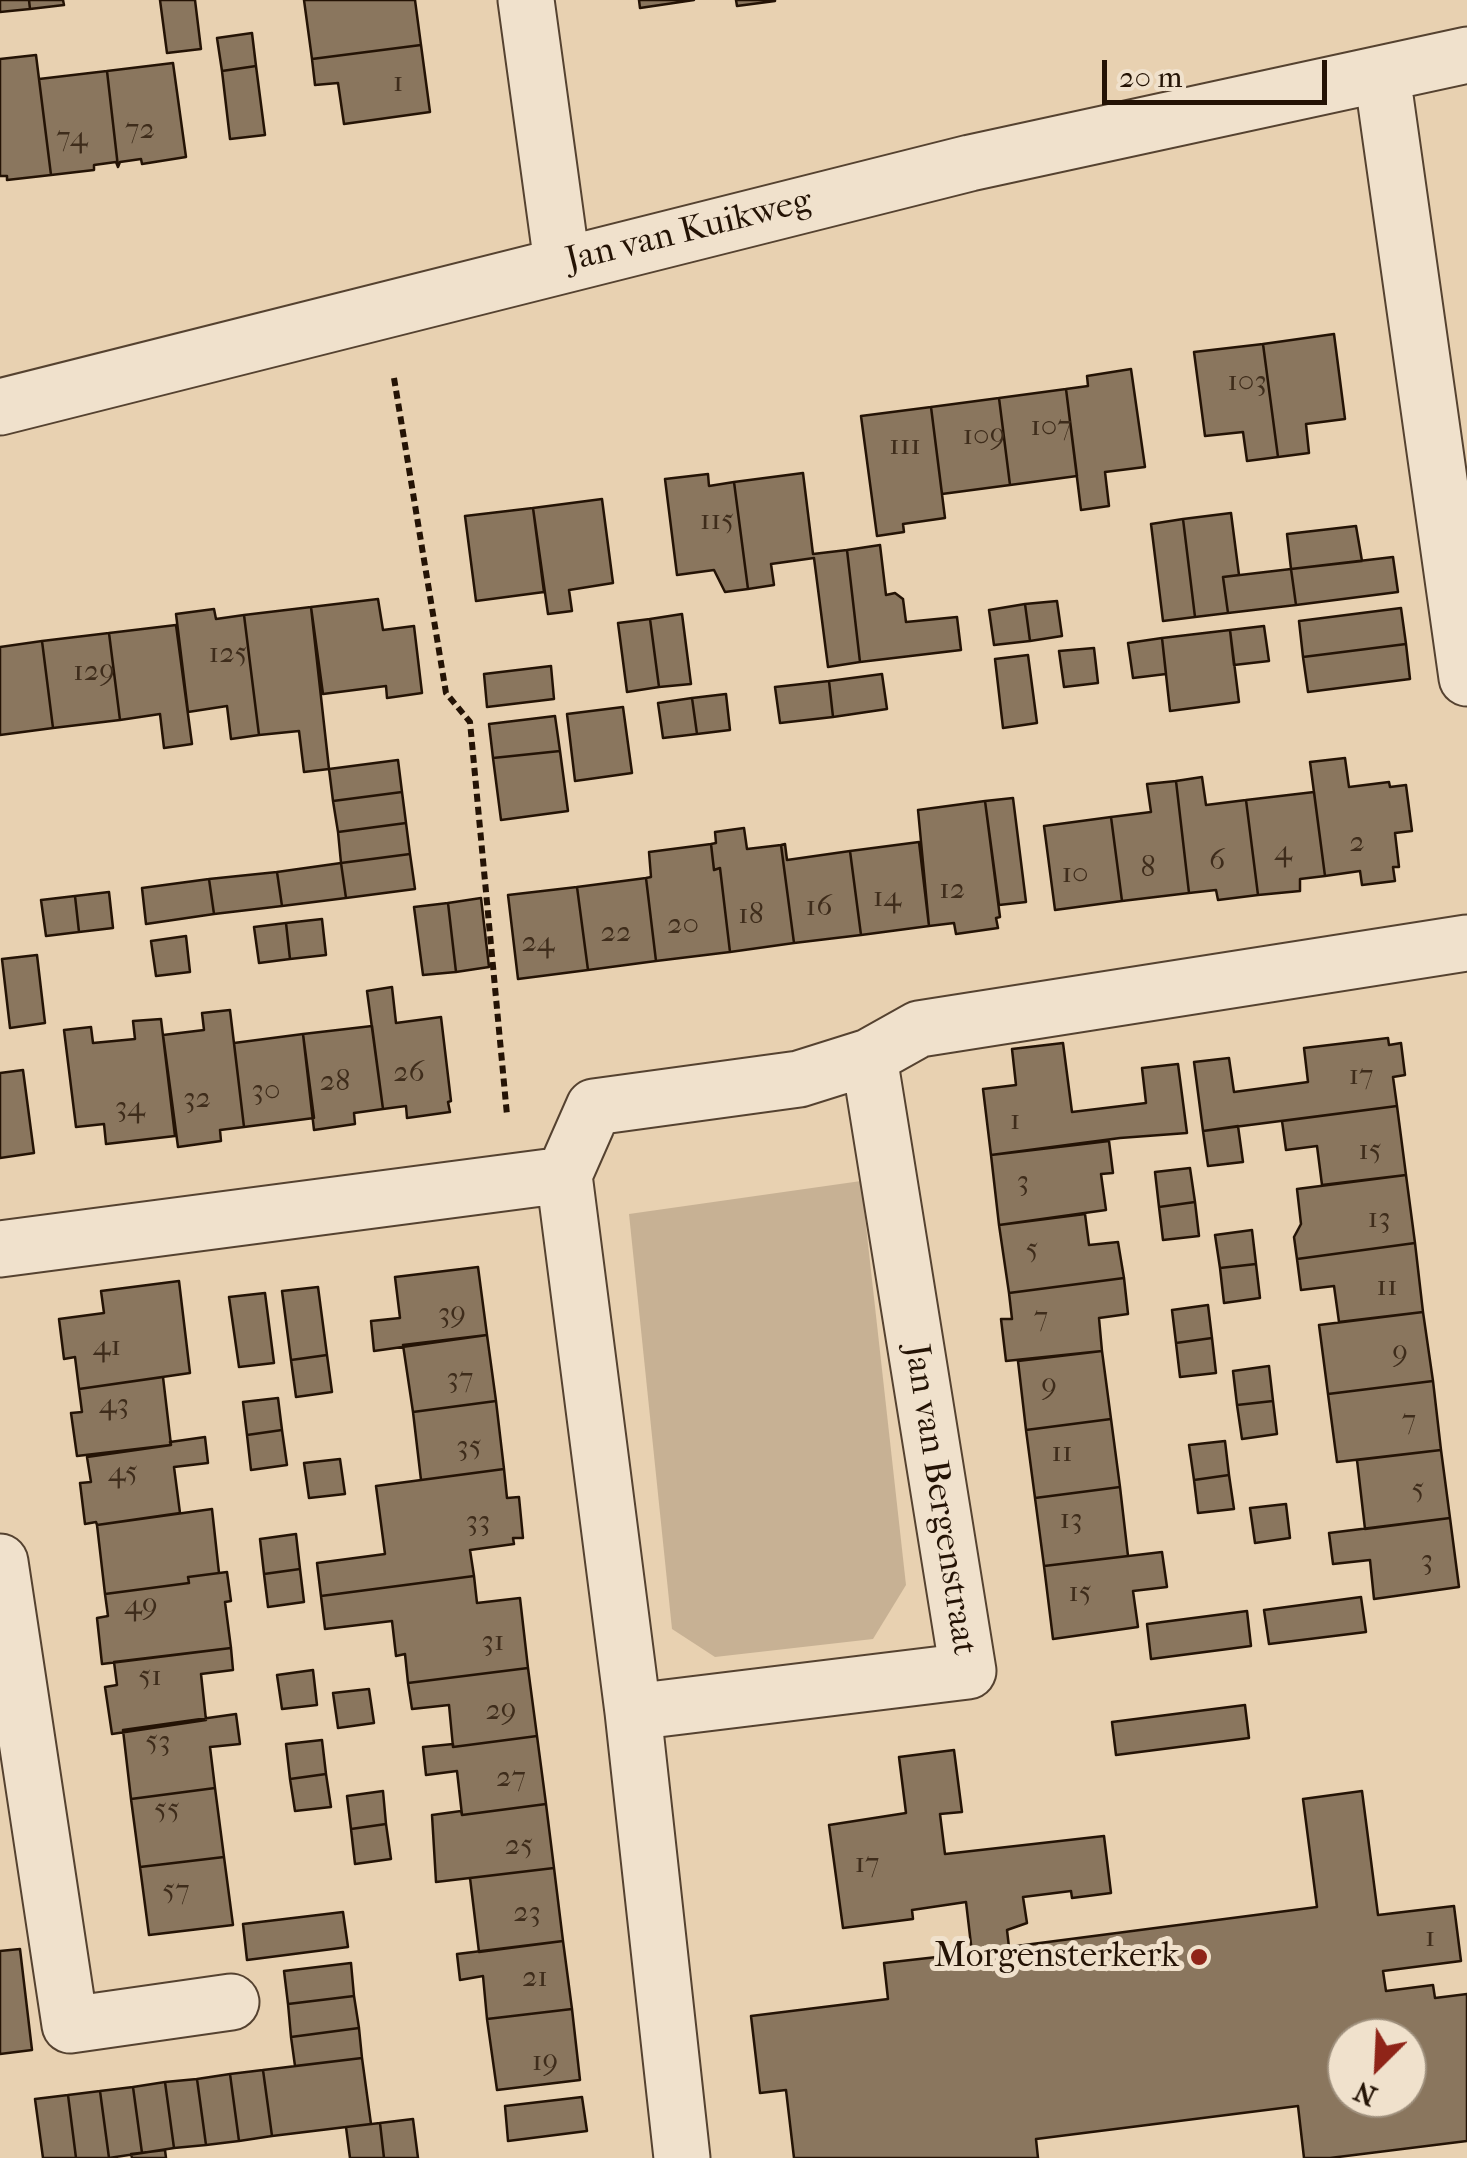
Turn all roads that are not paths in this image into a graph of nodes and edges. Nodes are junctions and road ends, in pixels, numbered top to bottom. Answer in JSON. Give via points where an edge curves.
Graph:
{"nodes":[{"id":1,"x":526,"y":0,"type":"edge"},
{"id":2,"x":1467,"y":55,"type":"edge"},
{"id":3,"x":1467,"y":65,"type":"edge"},
{"id":4,"x":1382,"y":75,"type":"junction"},
{"id":5,"x":562,"y":263,"type":"junction"},
{"id":6,"x":0,"y":407,"type":"edge"},
{"id":7,"x":1454,"y":485,"type":"edge"},
{"id":8,"x":1467,"y":678,"type":"edge"},
{"id":9,"x":1467,"y":943,"type":"edge"},
{"id":10,"x":869,"y":1058,"type":"junction"},
{"id":11,"x":539,"y":1178,"type":"junction"},
{"id":12,"x":0,"y":1249,"type":"edge"},
{"id":13,"x":0,"y":1562,"type":"edge"},
{"id":14,"x":633,"y":1712,"type":"junction"},
{"id":15,"x":21,"y":1849,"type":"edge"},
{"id":16,"x":231,"y":2002,"type":"dead end"},
{"id":17,"x":682,"y":2158,"type":"edge"}],
"edges":[{"from":1,"to":5,"type":"street"},
{"from":2,"to":4,"type":"street","name":"Jan van Kuikweg"},
{"from":3,"to":4,"type":"street","name":"Jan van Kuikweg"},
{"from":4,"to":5,"type":"street","name":"Jan van Kuikweg","via":[[970,163]]},
{"from":4,"to":7,"type":"street"},
{"from":5,"to":6,"type":"street","name":"Jan van Kuikweg"},
{"from":7,"to":8,"type":"street"},
{"from":9,"to":10,"type":"street","via":[[919,1029]]},
{"from":10,"to":11,"type":"street","via":[[799,1079],[594,1106]]},
{"from":10,"to":14,"type":"street","name":"Jan van Bergenstraat","via":[[968,1672]]},
{"from":11,"to":12,"type":"street"},
{"from":11,"to":14,"type":"street"},
{"from":13,"to":15,"type":"street"},
{"from":14,"to":17,"type":"street"},
{"from":15,"to":16,"type":"street","via":[[70,2024]]}]}
